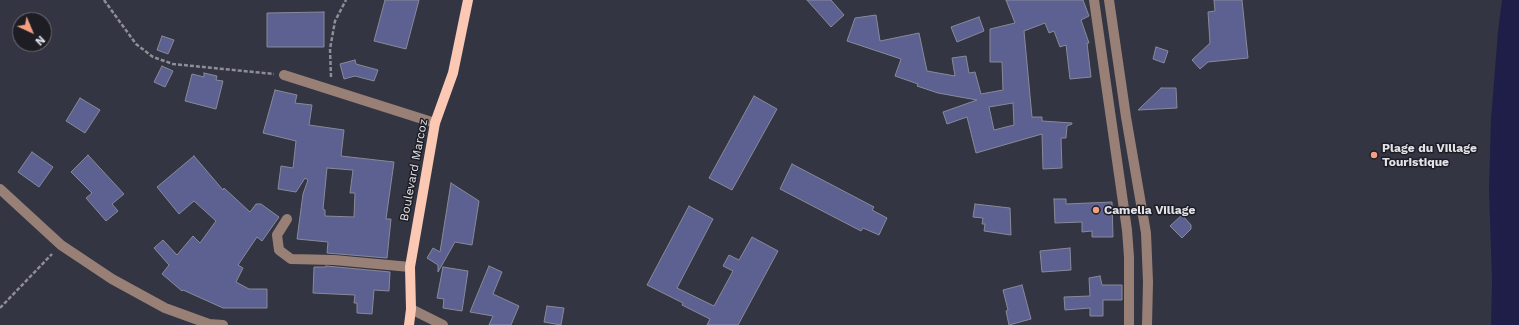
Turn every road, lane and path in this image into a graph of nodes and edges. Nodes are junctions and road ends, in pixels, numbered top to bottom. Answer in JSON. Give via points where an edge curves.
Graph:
{"nodes":[{"id":1,"x":104,"y":0,"type":"edge"},
{"id":2,"x":346,"y":0,"type":"edge"},
{"id":3,"x":468,"y":0,"type":"edge"},
{"id":4,"x":1094,"y":0,"type":"edge"},
{"id":5,"x":1109,"y":0,"type":"edge"},
{"id":6,"x":284,"y":75,"type":"joint"},
{"id":7,"x":332,"y":90,"type":"junction"},
{"id":8,"x":435,"y":123,"type":"junction"},
{"id":9,"x":0,"y":189,"type":"edge"},
{"id":10,"x":286,"y":219,"type":"dead end"},
{"id":11,"x":61,"y":245,"type":"junction"},
{"id":12,"x":410,"y":267,"type":"junction"},
{"id":13,"x":0,"y":308,"type":"edge"},
{"id":14,"x":411,"y":309,"type":"junction"},
{"id":15,"x":222,"y":325,"type":"edge"},
{"id":16,"x":409,"y":325,"type":"edge"},
{"id":17,"x":443,"y":325,"type":"edge"},
{"id":18,"x":1129,"y":325,"type":"edge"},
{"id":19,"x":1147,"y":325,"type":"edge"}],
"edges":[{"from":1,"to":6,"type":"path","via":[[136,44],[153,56],[173,64]]},
{"from":2,"to":7,"type":"path","via":[[335,21],[330,49]]},
{"from":3,"to":8,"type":"main road","name":"Boulevard Marcoz","via":[[453,73]]},
{"from":4,"to":18,"type":"street","via":[[1127,230]]},
{"from":5,"to":19,"type":"street","via":[[1146,233]]},
{"from":6,"to":7,"type":"street"},
{"from":7,"to":8,"type":"street"},
{"from":8,"to":12,"type":"main road","name":"Boulevard Marcoz"},
{"from":9,"to":11,"type":"street"},
{"from":10,"to":12,"type":"street","via":[[277,235],[279,250],[291,259]]},
{"from":11,"to":13,"type":"path"},
{"from":11,"to":15,"type":"street","via":[[112,279],[165,308],[210,324]]},
{"from":12,"to":14,"type":"main road","name":"Boulevard Marcoz"},
{"from":14,"to":16,"type":"main road","name":"Boulevard Marcoz"},
{"from":14,"to":17,"type":"street"}]}
